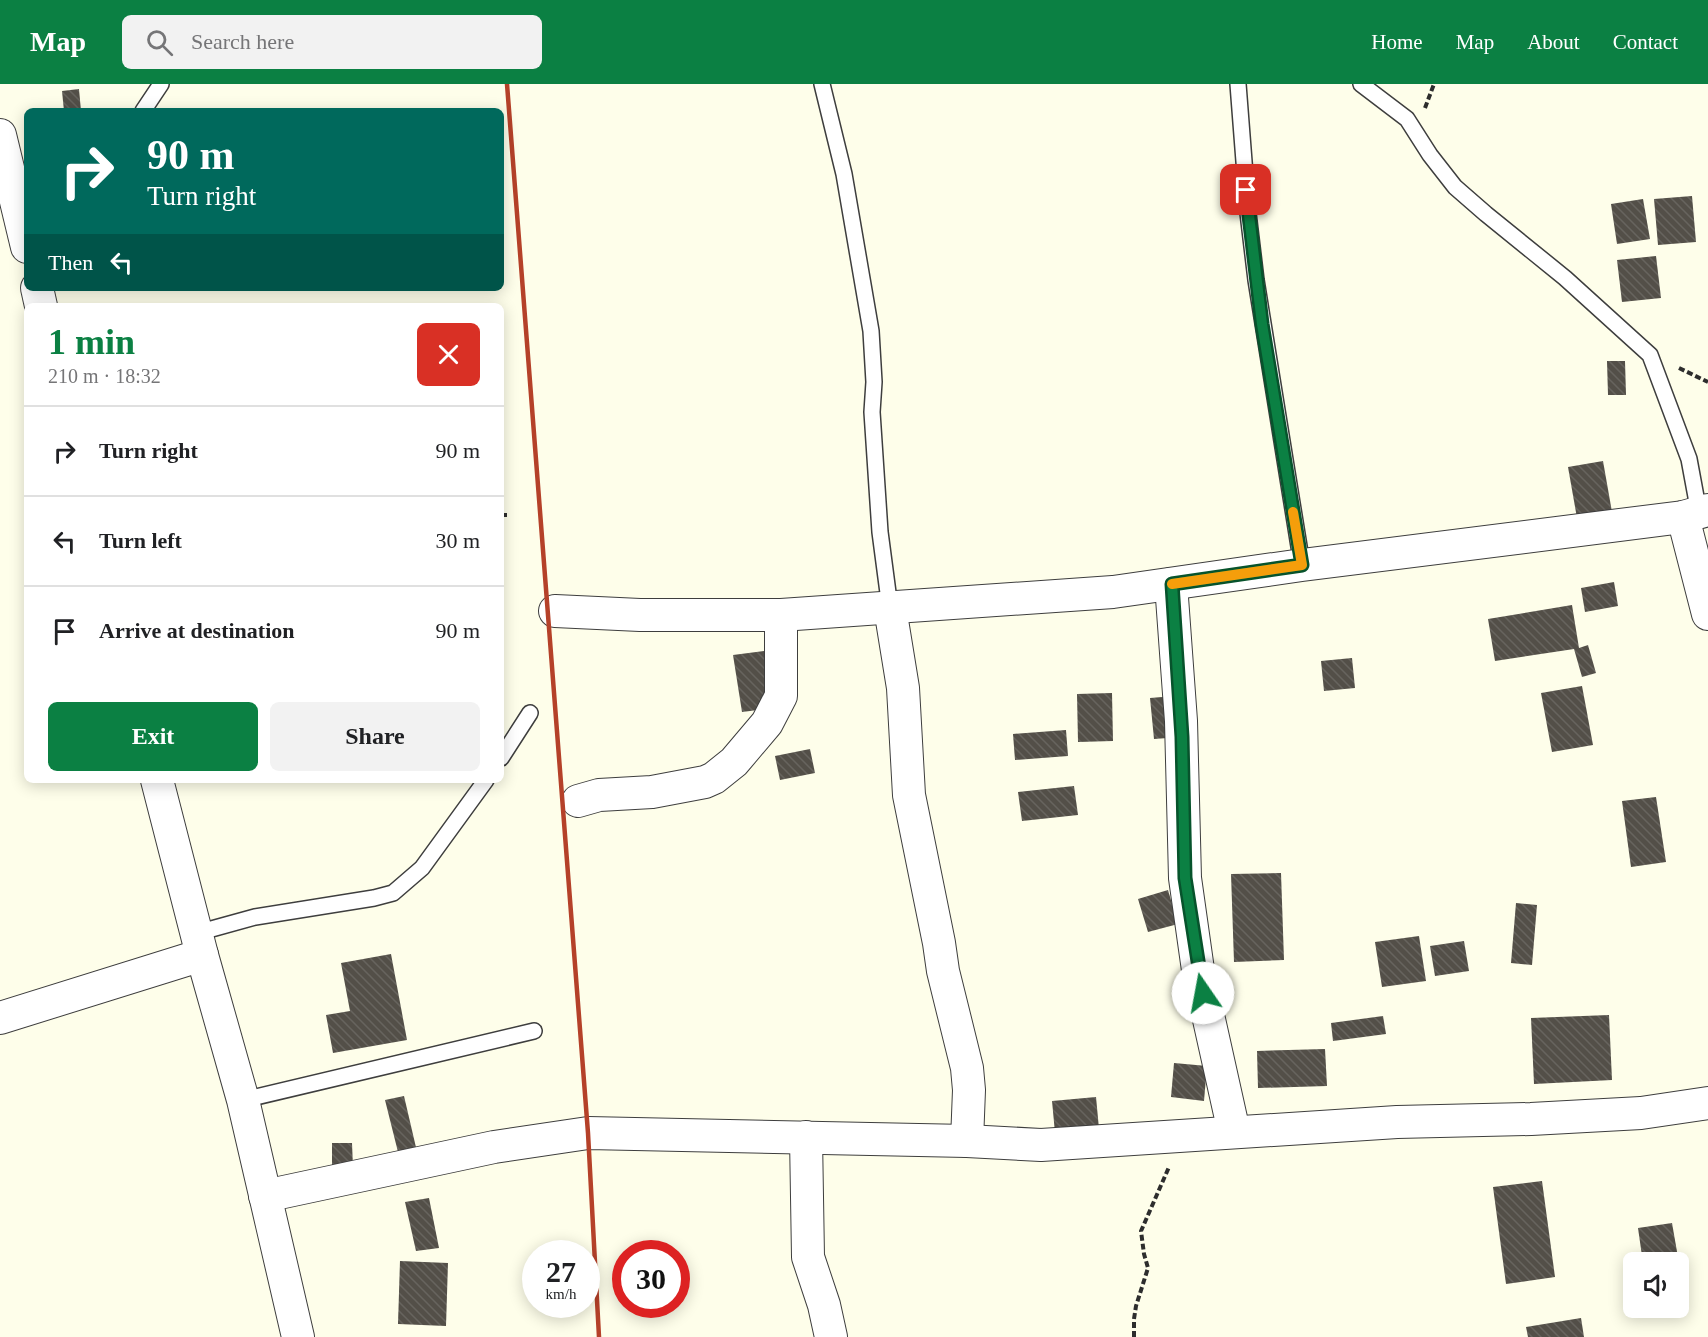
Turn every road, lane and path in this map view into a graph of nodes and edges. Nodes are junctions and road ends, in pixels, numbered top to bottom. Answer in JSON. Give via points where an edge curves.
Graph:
{"nodes":[{"id":1,"x":161,"y":84,"type":"edge"},
{"id":2,"x":822,"y":84,"type":"edge"},
{"id":3,"x":1238,"y":84,"type":"edge"},
{"id":4,"x":1361,"y":84,"type":"edge"},
{"id":5,"x":145,"y":108,"type":"edge"},
{"id":6,"x":0,"y":135,"type":"edge"},
{"id":7,"x":24,"y":235,"type":"edge"},
{"id":8,"x":1696,"y":514,"type":"edge"},
{"id":9,"x":1302,"y":565,"type":"junction"},
{"id":10,"x":1172,"y":584,"type":"junction"},
{"id":11,"x":890,"y":608,"type":"junction"},
{"id":12,"x":555,"y":611,"type":"dead end"},
{"id":13,"x":1708,"y":614,"type":"edge"},
{"id":14,"x":781,"y":615,"type":"junction"},
{"id":15,"x":530,"y":713,"type":"dead end"},
{"id":16,"x":504,"y":753,"type":"edge"},
{"id":17,"x":158,"y":783,"type":"edge"},
{"id":18,"x":484,"y":783,"type":"edge"},
{"id":19,"x":578,"y":801,"type":"dead end"},
{"id":20,"x":200,"y":944,"type":"junction"},
{"id":21,"x":0,"y":1017,"type":"edge"},
{"id":22,"x":534,"y":1031,"type":"dead end"},
{"id":23,"x":243,"y":1100,"type":"junction"},
{"id":24,"x":1708,"y":1102,"type":"edge"},
{"id":25,"x":1234,"y":1132,"type":"junction"},
{"id":26,"x":1179,"y":1135,"type":"junction"},
{"id":27,"x":806,"y":1137,"type":"junction"},
{"id":28,"x":967,"y":1141,"type":"junction"},
{"id":29,"x":265,"y":1196,"type":"junction"},
{"id":30,"x":298,"y":1337,"type":"edge"},
{"id":31,"x":831,"y":1337,"type":"edge"},
{"id":32,"x":1134,"y":1337,"type":"edge"}],
"edges":[{"from":1,"to":5,"type":"lane"},
{"from":2,"to":11,"type":"lane","via":[[843,174],[871,331],[880,532]]},
{"from":3,"to":9,"type":"lane","via":[[1256,280]]},
{"from":4,"to":8,"type":"lane","via":[[1407,119],[1455,187],[1650,355],[1689,459]]},
{"from":6,"to":7,"type":"street"},
{"from":8,"to":9,"type":"street"},
{"from":8,"to":13,"type":"street"},
{"from":9,"to":10,"type":"street"},
{"from":10,"to":11,"type":"street"},
{"from":10,"to":25,"type":"street","via":[[1185,878],[1198,970]]},
{"from":11,"to":14,"type":"street"},
{"from":11,"to":28,"type":"street","via":[[903,688],[909,795],[943,971],[967,1068]]},
{"from":12,"to":14,"type":"street"},
{"from":14,"to":19,"type":"street","via":[[781,696],[767,723],[734,762],[714,778],[699,783]]},
{"from":15,"to":16,"type":"lane"},
{"from":17,"to":20,"type":"street"},
{"from":18,"to":20,"type":"lane","via":[[422,868],[393,892],[255,917]]},
{"from":20,"to":21,"type":"street"},
{"from":20,"to":23,"type":"street"},
{"from":22,"to":23,"type":"lane"},
{"from":23,"to":29,"type":"street"},
{"from":24,"to":25,"type":"street","via":[[1641,1113]]},
{"from":25,"to":26,"type":"street"},
{"from":26,"to":28,"type":"street","via":[[1041,1145]]},
{"from":26,"to":32,"type":"path","via":[[1166,1176],[1141,1231],[1148,1268],[1136,1306]]},
{"from":27,"to":28,"type":"street"},
{"from":27,"to":29,"type":"street","via":[[588,1134],[494,1147]]},
{"from":27,"to":31,"type":"street","via":[[808,1257]]},
{"from":29,"to":30,"type":"street"}]}
